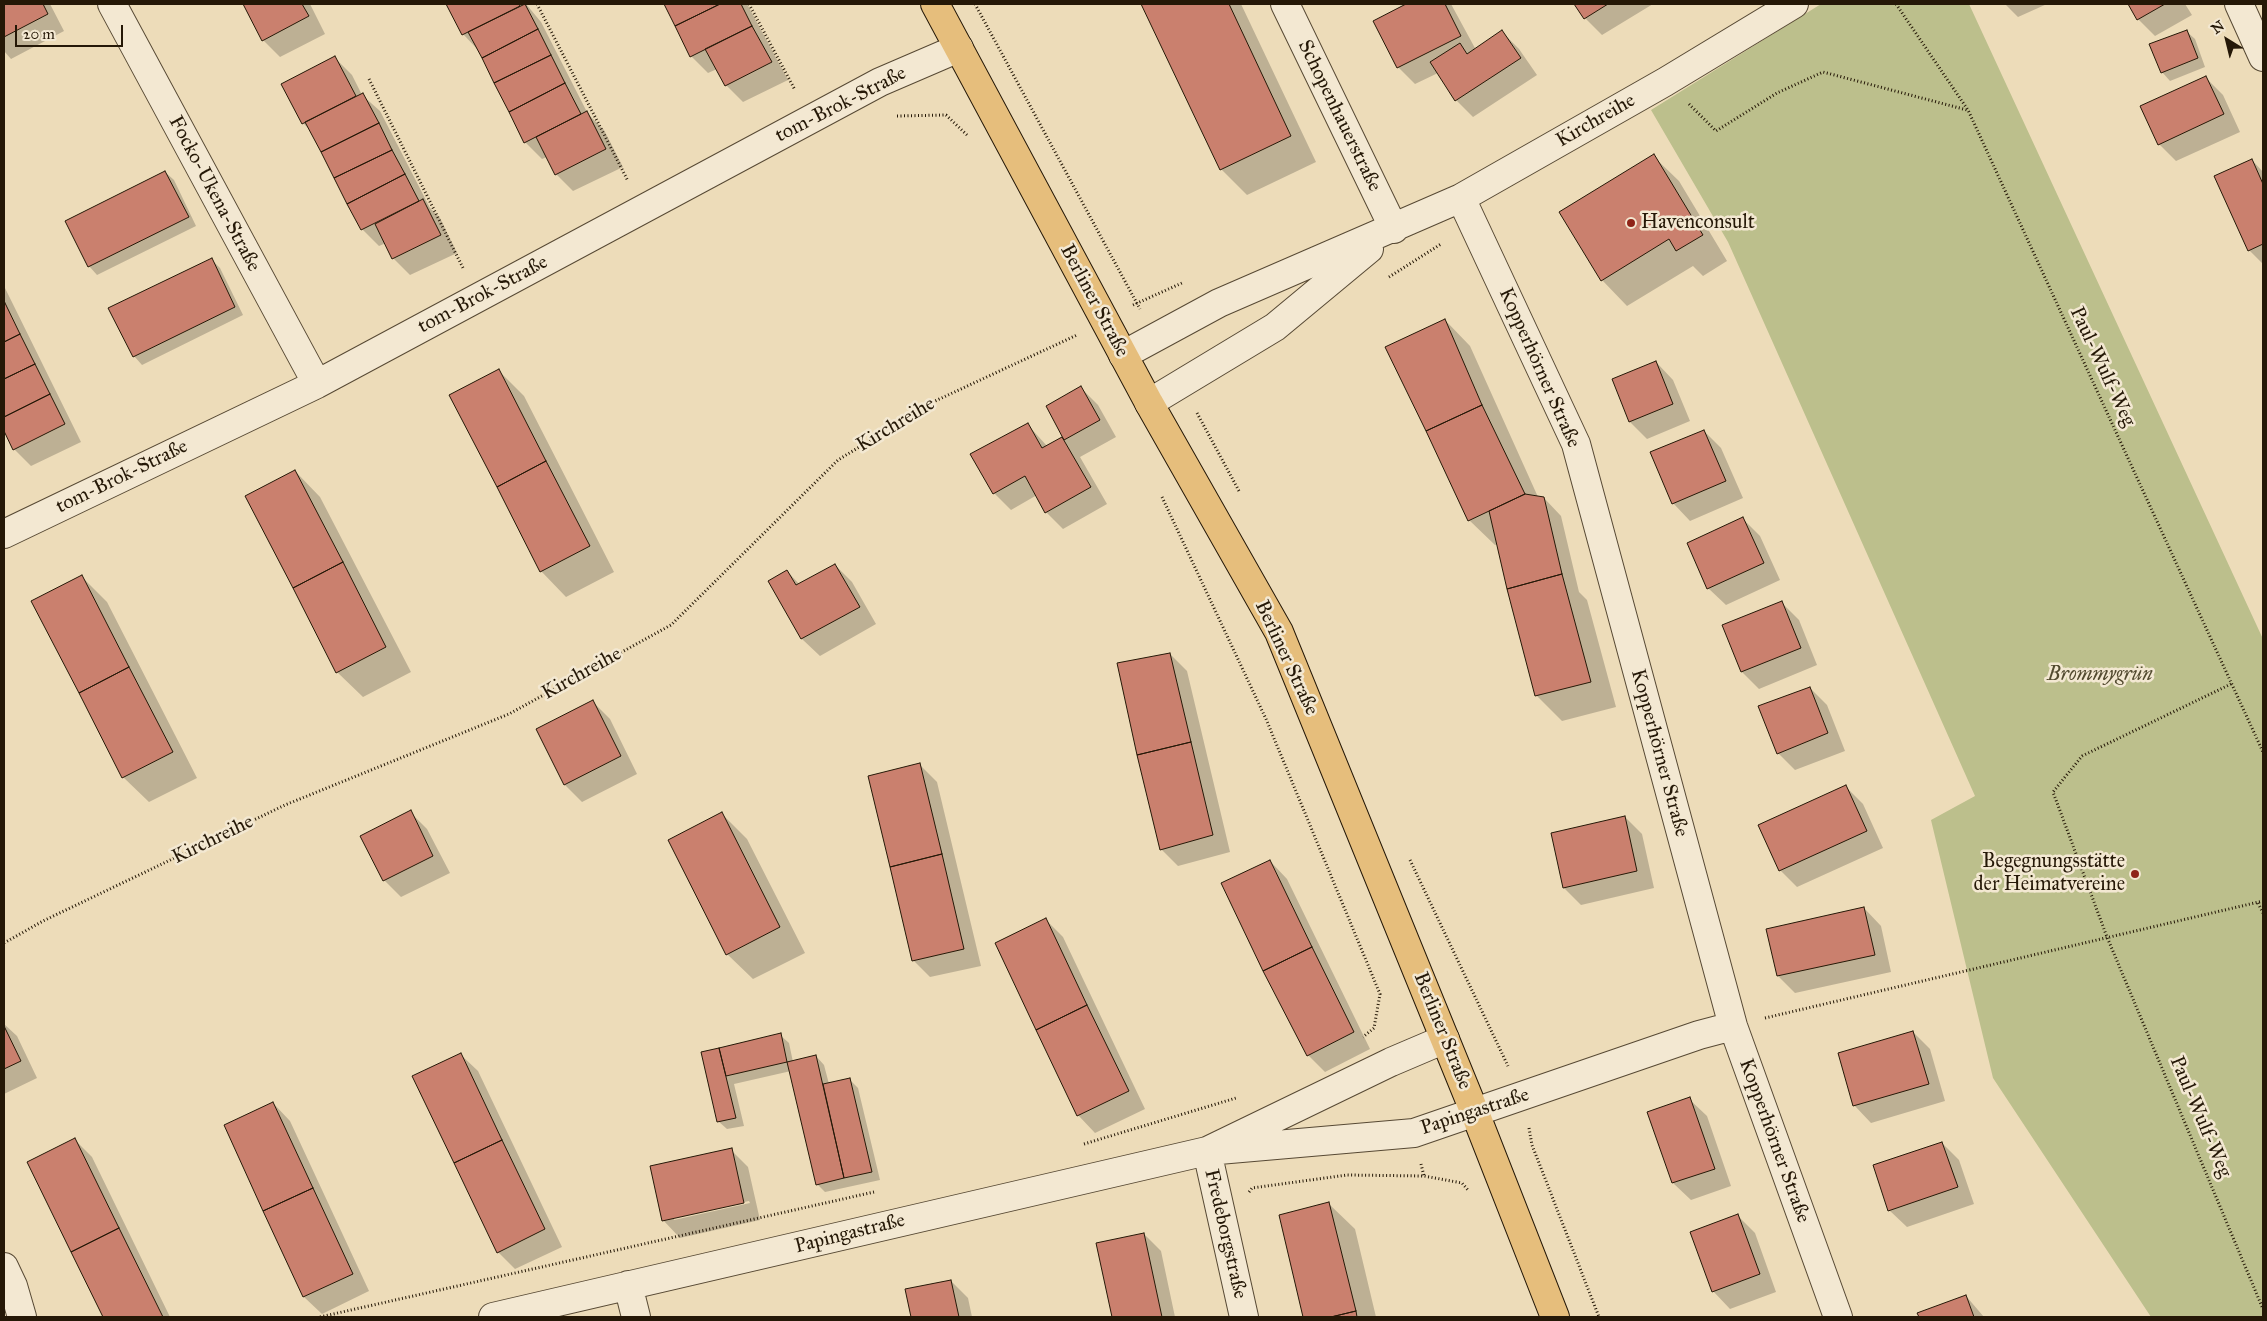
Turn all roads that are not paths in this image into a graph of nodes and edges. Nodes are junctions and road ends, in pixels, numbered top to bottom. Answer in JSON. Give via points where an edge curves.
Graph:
{"nodes":[{"id":1,"x":112,"y":4,"type":"edge"},
{"id":2,"x":935,"y":4,"type":"edge"},
{"id":3,"x":1285,"y":4,"type":"edge"},
{"id":4,"x":1794,"y":4,"type":"edge"},
{"id":5,"x":2239,"y":4,"type":"edge"},
{"id":6,"x":958,"y":48,"type":"junction"},
{"id":7,"x":2263,"y":57,"type":"edge"},
{"id":8,"x":1461,"y":198,"type":"junction"},
{"id":9,"x":1394,"y":229,"type":"junction"},
{"id":10,"x":1123,"y":355,"type":"junction"},
{"id":11,"x":317,"y":384,"type":"junction"},
{"id":12,"x":1149,"y":403,"type":"junction"},
{"id":13,"x":4,"y":534,"type":"edge"},
{"id":14,"x":1733,"y":1026,"type":"junction"},
{"id":15,"x":1445,"y":1039,"type":"junction"},
{"id":16,"x":1475,"y":1113,"type":"junction"},
{"id":17,"x":1207,"y":1151,"type":"junction"},
{"id":18,"x":4,"y":1267,"type":"edge"},
{"id":19,"x":628,"y":1285,"type":"junction"},
{"id":20,"x":22,"y":1317,"type":"edge"},
{"id":21,"x":493,"y":1317,"type":"edge"},
{"id":22,"x":636,"y":1317,"type":"edge"},
{"id":23,"x":1244,"y":1317,"type":"edge"},
{"id":24,"x":1554,"y":1317,"type":"edge"},
{"id":25,"x":1838,"y":1317,"type":"edge"}],
"edges":[{"from":1,"to":11,"type":"street","name":"Focko-Ukena-Straße"},
{"from":2,"to":6,"type":"main road","name":"Berliner Straße"},
{"from":3,"to":9,"type":"street","name":"Schopenhauerstraße"},
{"from":4,"to":8,"type":"street","name":"Kirchreihe"},
{"from":5,"to":7,"type":"street"},
{"from":6,"to":10,"type":"main road","name":"Berliner Straße"},
{"from":6,"to":11,"type":"street","name":"tom-Brok-Straße","via":[[880,82]]},
{"from":8,"to":9,"type":"street","name":"Kirchreihe"},
{"from":8,"to":14,"type":"street","name":"Kopperhörner Straße","via":[[1576,444]]},
{"from":9,"to":10,"type":"street","name":"Kirchreihe","via":[[1219,303]]},
{"from":9,"to":12,"type":"street","name":"Kirchreihe","via":[[1275,327]]},
{"from":10,"to":12,"type":"main road","name":"Berliner Straße"},
{"from":11,"to":13,"type":"street","name":"tom-Brok-Straße"},
{"from":12,"to":15,"type":"main road","name":"Berliner Straße","via":[[1279,632]]},
{"from":14,"to":16,"type":"street","name":"Papingastraße"},
{"from":14,"to":25,"type":"street","name":"Kopperhörner Straße"},
{"from":15,"to":16,"type":"main road","name":"Berliner Straße"},
{"from":15,"to":17,"type":"street","name":"Papingastraße"},
{"from":16,"to":17,"type":"street","name":"Papingastraße","via":[[1414,1133]]},
{"from":16,"to":24,"type":"main road","name":"Berliner Straße"},
{"from":17,"to":19,"type":"street","name":"Papingastraße"},
{"from":17,"to":23,"type":"street","name":"Fredeborgstraße"},
{"from":18,"to":20,"type":"street"},
{"from":19,"to":21,"type":"street","name":"Papingastraße"},
{"from":19,"to":22,"type":"street"}]}
